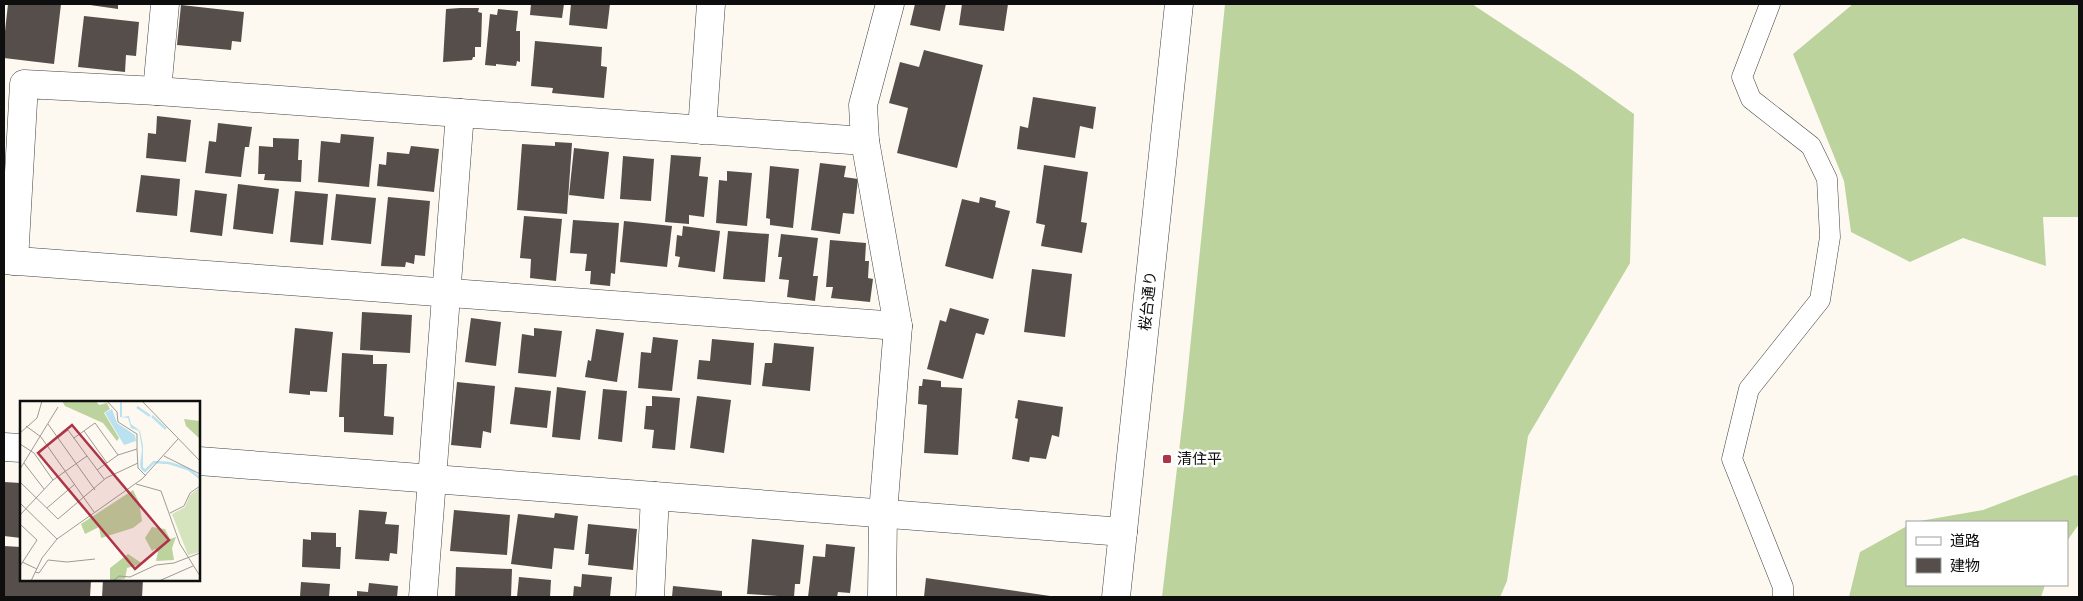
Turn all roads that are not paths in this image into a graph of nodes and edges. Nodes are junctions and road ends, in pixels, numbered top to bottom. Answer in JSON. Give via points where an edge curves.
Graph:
{"nodes":[{"id":1,"x":166,"y":4,"type":"edge"},
{"id":2,"x":711,"y":4,"type":"edge"},
{"id":3,"x":890,"y":4,"type":"edge"},
{"id":4,"x":1179,"y":4,"type":"edge"},
{"id":5,"x":1770,"y":4,"type":"edge"},
{"id":6,"x":157,"y":91,"type":"junction"},
{"id":7,"x":460,"y":113,"type":"junction"},
{"id":8,"x":702,"y":130,"type":"junction"},
{"id":9,"x":865,"y":141,"type":"junction"},
{"id":10,"x":9,"y":260,"type":"edge"},
{"id":11,"x":446,"y":293,"type":"junction"},
{"id":12,"x":898,"y":326,"type":"junction"},
{"id":13,"x":4,"y":447,"type":"edge"},
{"id":14,"x":20,"y":448,"type":"edge"},
{"id":15,"x":200,"y":462,"type":"edge"},
{"id":16,"x":432,"y":479,"type":"junction"},
{"id":17,"x":654,"y":496,"type":"junction"},
{"id":18,"x":883,"y":513,"type":"junction"},
{"id":19,"x":1123,"y":532,"type":"junction"},
{"id":20,"x":424,"y":597,"type":"edge"},
{"id":21,"x":650,"y":597,"type":"edge"},
{"id":22,"x":882,"y":597,"type":"edge"},
{"id":23,"x":1116,"y":597,"type":"edge"},
{"id":24,"x":1783,"y":597,"type":"edge"}],
"edges":[{"from":1,"to":6,"type":"street"},
{"from":2,"to":8,"type":"street"},
{"from":3,"to":9,"type":"street","via":[[863,105]]},
{"from":4,"to":19,"type":"street","name":"桜台通り"},
{"from":5,"to":24,"type":"lane","via":[[1742,77],[1750,100],[1811,146],[1827,179],[1830,237],[1820,300],[1750,389],[1732,459],[1783,586]]},
{"from":6,"to":7,"type":"street"},
{"from":6,"to":10,"type":"street","via":[[24,84]]},
{"from":7,"to":8,"type":"street"},
{"from":7,"to":11,"type":"street"},
{"from":8,"to":9,"type":"street"},
{"from":9,"to":12,"type":"street"},
{"from":10,"to":11,"type":"street"},
{"from":11,"to":12,"type":"street"},
{"from":11,"to":16,"type":"street"},
{"from":12,"to":18,"type":"street"},
{"from":13,"to":14,"type":"street"},
{"from":15,"to":16,"type":"street"},
{"from":16,"to":17,"type":"street"},
{"from":16,"to":20,"type":"street"},
{"from":17,"to":18,"type":"street"},
{"from":17,"to":21,"type":"street"},
{"from":18,"to":19,"type":"street"},
{"from":18,"to":22,"type":"street"},
{"from":19,"to":23,"type":"street","name":"桜台通り"}]}
